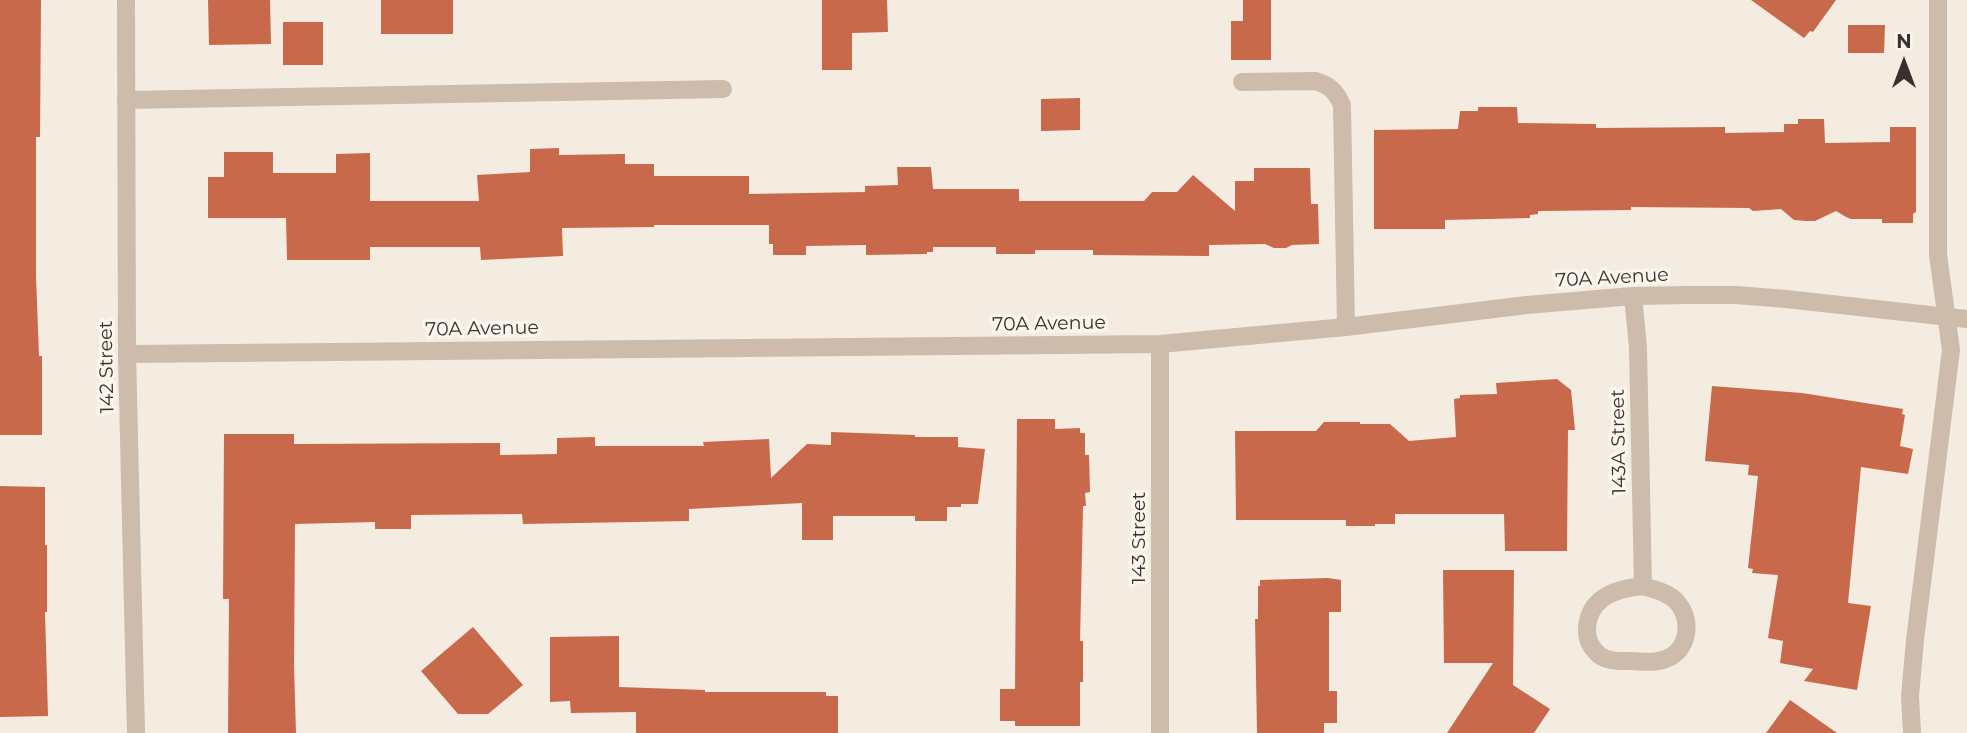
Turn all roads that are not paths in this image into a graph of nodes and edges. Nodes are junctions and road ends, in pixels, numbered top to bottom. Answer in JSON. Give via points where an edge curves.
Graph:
{"nodes":[{"id":1,"x":126,"y":0,"type":"edge"},
{"id":2,"x":1938,"y":0,"type":"edge"},
{"id":3,"x":1242,"y":82,"type":"dead end"},
{"id":4,"x":723,"y":89,"type":"dead end"},
{"id":5,"x":127,"y":100,"type":"junction"},
{"id":6,"x":1633,"y":296,"type":"junction"},
{"id":7,"x":1946,"y":317,"type":"junction"},
{"id":8,"x":1967,"y":319,"type":"edge"},
{"id":9,"x":1346,"y":327,"type":"junction"},
{"id":10,"x":1160,"y":344,"type":"junction"},
{"id":11,"x":127,"y":354,"type":"junction"},
{"id":12,"x":1643,"y":586,"type":"junction"},
{"id":13,"x":136,"y":733,"type":"edge"},
{"id":14,"x":1160,"y":733,"type":"edge"},
{"id":15,"x":1912,"y":733,"type":"edge"}],
"edges":[{"from":1,"to":5,"type":"street","name":"142 Street"},
{"from":2,"to":7,"type":"street","via":[[1938,255]]},
{"from":3,"to":9,"type":"street","via":[[1315,81],[1336,92],[1342,105]]},
{"from":4,"to":5,"type":"street"},
{"from":5,"to":11,"type":"street","name":"142 Street"},
{"from":6,"to":7,"type":"street","name":"70A Avenue","via":[[1736,295]]},
{"from":6,"to":9,"type":"street","name":"70A Avenue"},
{"from":6,"to":12,"type":"street","name":"143A Street"},
{"from":7,"to":8,"type":"street","name":"70A Avenue"},
{"from":7,"to":15,"type":"street","via":[[1951,350],[1914,640]]},
{"from":9,"to":10,"type":"street","name":"70A Avenue"},
{"from":10,"to":11,"type":"street","name":"70A Avenue"},
{"from":10,"to":14,"type":"street","name":"143 Street"},
{"from":11,"to":13,"type":"street","name":"142 Street"},
{"from":12,"to":12,"type":"street","via":[[1602,598],[1588,619],[1588,641],[1604,658],[1658,661],[1671,657],[1687,637],[1676,603]]}]}
